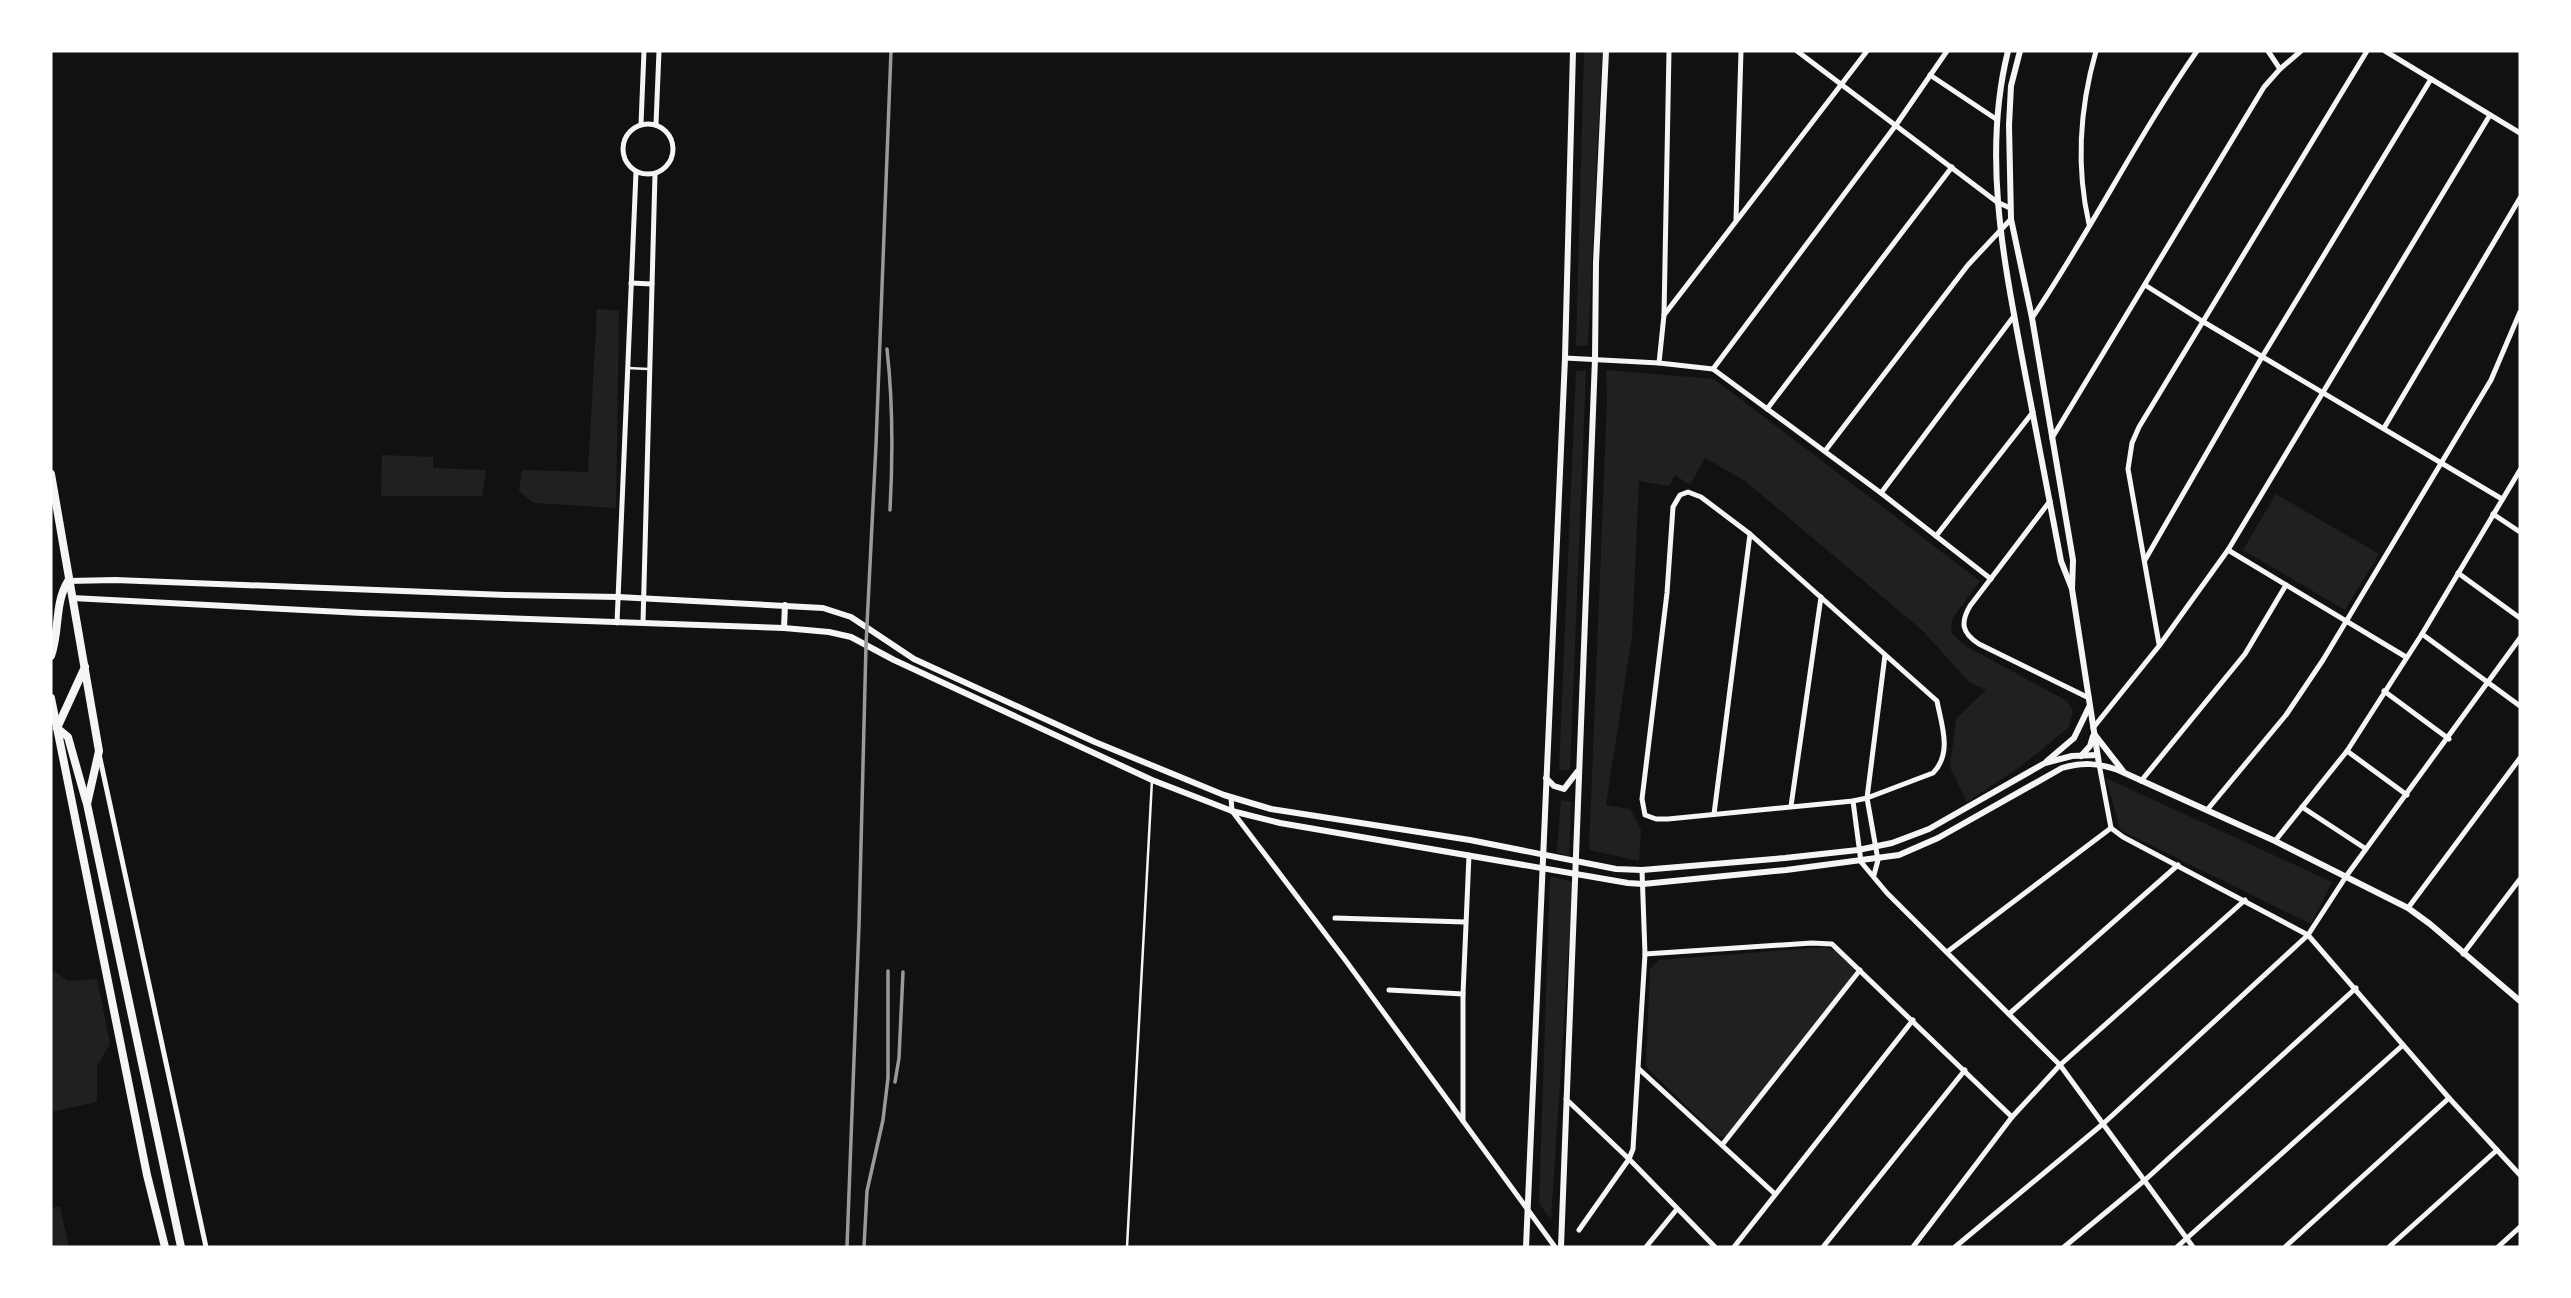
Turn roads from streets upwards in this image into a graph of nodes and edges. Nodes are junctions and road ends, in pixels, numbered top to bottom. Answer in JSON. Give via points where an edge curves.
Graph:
{"nodes":[{"id":1,"x":644,"y":51,"type":"edge"},
{"id":2,"x":659,"y":51,"type":"edge"},
{"id":3,"x":1573,"y":51,"type":"edge"},
{"id":4,"x":1605,"y":51,"type":"edge"},
{"id":5,"x":1669,"y":51,"type":"edge"},
{"id":6,"x":1741,"y":51,"type":"edge"},
{"id":7,"x":1797,"y":51,"type":"edge"},
{"id":8,"x":1867,"y":51,"type":"edge"},
{"id":9,"x":1947,"y":51,"type":"edge"},
{"id":10,"x":2008,"y":51,"type":"edge"},
{"id":11,"x":2020,"y":51,"type":"edge"},
{"id":12,"x":2095,"y":51,"type":"edge"},
{"id":13,"x":2197,"y":51,"type":"edge"},
{"id":14,"x":2268,"y":51,"type":"edge"},
{"id":15,"x":2301,"y":51,"type":"edge"},
{"id":16,"x":2367,"y":51,"type":"edge"},
{"id":17,"x":2385,"y":51,"type":"edge"},
{"id":18,"x":2280,"y":69,"type":"junction"},
{"id":19,"x":1930,"y":75,"type":"junction"},
{"id":20,"x":2431,"y":79,"type":"junction"},
{"id":21,"x":1843,"y":84,"type":"junction"},
{"id":22,"x":2490,"y":115,"type":"junction"},
{"id":23,"x":1996,"y":119,"type":"junction"},
{"id":24,"x":641,"y":124,"type":"junction"},
{"id":25,"x":656,"y":124,"type":"junction"},
{"id":26,"x":1896,"y":125,"type":"junction"},
{"id":27,"x":2520,"y":133,"type":"edge"},
{"id":28,"x":1952,"y":167,"type":"junction"},
{"id":29,"x":636,"y":172,"type":"junction"},
{"id":30,"x":655,"y":174,"type":"junction"},
{"id":31,"x":2520,"y":198,"type":"edge"},
{"id":32,"x":1997,"y":202,"type":"junction"},
{"id":33,"x":2010,"y":208,"type":"junction"},
{"id":34,"x":2011,"y":219,"type":"junction"},
{"id":35,"x":1736,"y":221,"type":"junction"},
{"id":36,"x":2089,"y":224,"type":"junction"},
{"id":37,"x":2000,"y":230,"type":"junction"},
{"id":38,"x":631,"y":283,"type":"junction"},
{"id":39,"x":652,"y":284,"type":"junction"},
{"id":40,"x":2145,"y":285,"type":"junction"},
{"id":41,"x":2520,"y":312,"type":"edge"},
{"id":42,"x":1664,"y":315,"type":"junction"},
{"id":43,"x":2014,"y":316,"type":"junction"},
{"id":44,"x":2032,"y":318,"type":"junction"},
{"id":45,"x":2202,"y":321,"type":"junction"},
{"id":46,"x":2262,"y":357,"type":"junction"},
{"id":47,"x":1565,"y":358,"type":"junction"},
{"id":48,"x":1595,"y":359,"type":"junction"},
{"id":49,"x":1659,"y":363,"type":"junction"},
{"id":50,"x":1713,"y":369,"type":"junction"},
{"id":51,"x":2322,"y":392,"type":"junction"},
{"id":52,"x":1767,"y":409,"type":"junction"},
{"id":53,"x":2033,"y":412,"type":"junction"},
{"id":54,"x":2384,"y":428,"type":"junction"},
{"id":55,"x":2052,"y":438,"type":"junction"},
{"id":56,"x":1825,"y":451,"type":"junction"},
{"id":57,"x":2442,"y":463,"type":"junction"},
{"id":58,"x":2520,"y":470,"type":"edge"},
{"id":59,"x":51,"y":474,"type":"edge"},
{"id":60,"x":1881,"y":493,"type":"junction"},
{"id":61,"x":53,"y":499,"type":"edge"},
{"id":62,"x":2502,"y":499,"type":"junction"},
{"id":63,"x":2050,"y":501,"type":"junction"},
{"id":64,"x":2493,"y":514,"type":"junction"},
{"id":65,"x":2520,"y":532,"type":"edge"},
{"id":66,"x":1750,"y":534,"type":"junction"},
{"id":67,"x":1936,"y":536,"type":"junction"},
{"id":68,"x":2228,"y":551,"type":"junction"},
{"id":69,"x":2145,"y":560,"type":"junction"},
{"id":70,"x":2458,"y":573,"type":"junction"},
{"id":71,"x":1991,"y":579,"type":"junction"},
{"id":72,"x":68,"y":581,"type":"junction"},
{"id":73,"x":2286,"y":585,"type":"junction"},
{"id":74,"x":51,"y":587,"type":"edge"},
{"id":75,"x":2072,"y":589,"type":"junction"},
{"id":76,"x":60,"y":594,"type":"junction"},
{"id":77,"x":618,"y":597,"type":"junction"},
{"id":78,"x":1821,"y":597,"type":"junction"},
{"id":79,"x":72,"y":598,"type":"junction"},
{"id":80,"x":643,"y":598,"type":"junction"},
{"id":81,"x":785,"y":605,"type":"junction"},
{"id":82,"x":2520,"y":618,"type":"edge"},
{"id":83,"x":2346,"y":620,"type":"junction"},
{"id":84,"x":617,"y":623,"type":"junction"},
{"id":85,"x":643,"y":623,"type":"junction"},
{"id":86,"x":784,"y":628,"type":"junction"},
{"id":87,"x":2422,"y":634,"type":"junction"},
{"id":88,"x":2520,"y":638,"type":"edge"},
{"id":89,"x":2159,"y":646,"type":"junction"},
{"id":90,"x":1885,"y":654,"type":"junction"},
{"id":91,"x":51,"y":656,"type":"edge"},
{"id":92,"x":2406,"y":657,"type":"junction"},
{"id":93,"x":86,"y":665,"type":"junction"},
{"id":94,"x":2489,"y":682,"type":"junction"},
{"id":95,"x":2384,"y":691,"type":"junction"},
{"id":96,"x":51,"y":698,"type":"edge"},
{"id":97,"x":2089,"y":702,"type":"junction"},
{"id":98,"x":2520,"y":706,"type":"edge"},
{"id":99,"x":54,"y":727,"type":"edge"},
{"id":100,"x":2093,"y":731,"type":"junction"},
{"id":101,"x":2449,"y":738,"type":"junction"},
{"id":102,"x":99,"y":751,"type":"junction"},
{"id":103,"x":2347,"y":751,"type":"junction"},
{"id":104,"x":2084,"y":754,"type":"junction"},
{"id":105,"x":2097,"y":755,"type":"junction"},
{"id":106,"x":2520,"y":758,"type":"edge"},
{"id":107,"x":2045,"y":763,"type":"junction"},
{"id":108,"x":2099,"y":764,"type":"junction"},
{"id":109,"x":2062,"y":768,"type":"junction"},
{"id":110,"x":1578,"y":771,"type":"junction"},
{"id":111,"x":2121,"y":771,"type":"junction"},
{"id":112,"x":1546,"y":778,"type":"junction"},
{"id":113,"x":2141,"y":781,"type":"junction"},
{"id":114,"x":2407,"y":795,"type":"junction"},
{"id":115,"x":1231,"y":797,"type":"junction"},
{"id":116,"x":1867,"y":798,"type":"junction"},
{"id":117,"x":1853,"y":800,"type":"junction"},
{"id":118,"x":88,"y":804,"type":"junction"},
{"id":119,"x":1791,"y":806,"type":"junction"},
{"id":120,"x":2302,"y":807,"type":"junction"},
{"id":121,"x":2207,"y":810,"type":"junction"},
{"id":122,"x":1231,"y":811,"type":"junction"},
{"id":123,"x":1714,"y":814,"type":"junction"},
{"id":124,"x":2110,"y":828,"type":"junction"},
{"id":125,"x":2275,"y":841,"type":"junction"},
{"id":126,"x":1876,"y":847,"type":"junction"},
{"id":127,"x":2366,"y":849,"type":"junction"},
{"id":128,"x":1858,"y":850,"type":"junction"},
{"id":129,"x":1543,"y":853,"type":"junction"},
{"id":130,"x":1469,"y":855,"type":"junction"},
{"id":131,"x":1575,"y":860,"type":"junction"},
{"id":132,"x":1878,"y":860,"type":"junction"},
{"id":133,"x":1861,"y":862,"type":"junction"},
{"id":134,"x":2178,"y":865,"type":"junction"},
{"id":135,"x":1542,"y":868,"type":"junction"},
{"id":136,"x":1642,"y":870,"type":"junction"},
{"id":137,"x":1575,"y":874,"type":"junction"},
{"id":138,"x":1874,"y":875,"type":"junction"},
{"id":139,"x":2347,"y":875,"type":"junction"},
{"id":140,"x":2520,"y":879,"type":"edge"},
{"id":141,"x":1643,"y":884,"type":"junction"},
{"id":142,"x":2245,"y":900,"type":"junction"},
{"id":143,"x":2408,"y":908,"type":"junction"},
{"id":144,"x":1335,"y":918,"type":"dead end"},
{"id":145,"x":1465,"y":922,"type":"junction"},
{"id":146,"x":2308,"y":935,"type":"junction"},
{"id":147,"x":1947,"y":952,"type":"junction"},
{"id":148,"x":1645,"y":954,"type":"junction"},
{"id":149,"x":2463,"y":954,"type":"junction"},
{"id":150,"x":1860,"y":970,"type":"junction"},
{"id":151,"x":2356,"y":988,"type":"junction"},
{"id":152,"x":1389,"y":990,"type":"dead end"},
{"id":153,"x":1463,"y":994,"type":"junction"},
{"id":154,"x":2519,"y":998,"type":"edge"},
{"id":155,"x":2009,"y":1014,"type":"junction"},
{"id":156,"x":1913,"y":1020,"type":"junction"},
{"id":157,"x":2403,"y":1045,"type":"junction"},
{"id":158,"x":2060,"y":1065,"type":"junction"},
{"id":159,"x":1639,"y":1069,"type":"junction"},
{"id":160,"x":1965,"y":1070,"type":"junction"},
{"id":161,"x":1566,"y":1098,"type":"junction"},
{"id":162,"x":2449,"y":1098,"type":"junction"},
{"id":163,"x":2012,"y":1117,"type":"junction"},
{"id":164,"x":1463,"y":1122,"type":"junction"},
{"id":165,"x":2104,"y":1123,"type":"junction"},
{"id":166,"x":1722,"y":1145,"type":"junction"},
{"id":167,"x":2497,"y":1150,"type":"junction"},
{"id":168,"x":1629,"y":1159,"type":"junction"},
{"id":169,"x":2520,"y":1175,"type":"edge"},
{"id":170,"x":2145,"y":1181,"type":"junction"},
{"id":171,"x":1775,"y":1194,"type":"junction"},
{"id":172,"x":1677,"y":1209,"type":"junction"},
{"id":173,"x":1528,"y":1210,"type":"junction"},
{"id":174,"x":2520,"y":1227,"type":"edge"},
{"id":175,"x":1579,"y":1230,"type":"dead end"},
{"id":176,"x":2187,"y":1238,"type":"junction"},
{"id":177,"x":165,"y":1247,"type":"edge"},
{"id":178,"x":181,"y":1247,"type":"edge"},
{"id":179,"x":206,"y":1247,"type":"edge"},
{"id":180,"x":1526,"y":1247,"type":"edge"},
{"id":181,"x":1558,"y":1247,"type":"edge"},
{"id":182,"x":1646,"y":1247,"type":"edge"},
{"id":183,"x":1716,"y":1247,"type":"edge"},
{"id":184,"x":1734,"y":1247,"type":"edge"},
{"id":185,"x":1823,"y":1247,"type":"edge"},
{"id":186,"x":1913,"y":1247,"type":"edge"},
{"id":187,"x":1955,"y":1247,"type":"edge"},
{"id":188,"x":2064,"y":1247,"type":"edge"},
{"id":189,"x":2177,"y":1247,"type":"edge"},
{"id":190,"x":2193,"y":1247,"type":"edge"},
{"id":191,"x":2285,"y":1247,"type":"edge"},
{"id":192,"x":2389,"y":1247,"type":"edge"},
{"id":193,"x":2498,"y":1247,"type":"edge"}],
"edges":[{"from":1,"to":24,"type":"street"},
{"from":2,"to":25,"type":"street"},
{"from":3,"to":47,"type":"street"},
{"from":4,"to":48,"type":"street"},
{"from":5,"to":42,"type":"street"},
{"from":6,"to":35,"type":"street"},
{"from":7,"to":21,"type":"street"},
{"from":8,"to":21,"type":"street"},
{"from":9,"to":19,"type":"street"},
{"from":10,"to":23,"type":"street"},
{"from":11,"to":33,"type":"street","via":[[2011,86]]},
{"from":12,"to":36,"type":"street","via":[[2082,118],[2082,186]]},
{"from":13,"to":36,"type":"street"},
{"from":14,"to":18,"type":"street"},
{"from":15,"to":18,"type":"street"},
{"from":16,"to":45,"type":"street"},
{"from":17,"to":20,"type":"street"},
{"from":18,"to":40,"type":"street","via":[[2250,110]]},
{"from":19,"to":23,"type":"street"},
{"from":19,"to":26,"type":"street"},
{"from":20,"to":22,"type":"street"},
{"from":20,"to":46,"type":"street"},
{"from":21,"to":26,"type":"street"},
{"from":21,"to":35,"type":"street"},
{"from":22,"to":27,"type":"street"},
{"from":22,"to":51,"type":"street"},
{"from":23,"to":32,"type":"street"},
{"from":24,"to":25,"type":"street"},
{"from":24,"to":29,"type":"street","via":[[628,132],[623,146],[625,162]]},
{"from":25,"to":30,"type":"street","via":[[673,143],[673,156]]},
{"from":26,"to":28,"type":"street"},
{"from":26,"to":50,"type":"street"},
{"from":28,"to":32,"type":"street"},
{"from":28,"to":52,"type":"street"},
{"from":29,"to":30,"type":"street"},
{"from":29,"to":38,"type":"street"},
{"from":30,"to":39,"type":"street"},
{"from":31,"to":54,"type":"street"},
{"from":32,"to":33,"type":"street"},
{"from":32,"to":37,"type":"street"},
{"from":33,"to":34,"type":"street"},
{"from":34,"to":37,"type":"street"},
{"from":34,"to":44,"type":"street"},
{"from":35,"to":42,"type":"street"},
{"from":36,"to":44,"type":"street"},
{"from":37,"to":43,"type":"street"},
{"from":37,"to":56,"type":"street","via":[[1944,295]]},
{"from":38,"to":39,"type":"street"},
{"from":38,"to":77,"type":"street"},
{"from":39,"to":80,"type":"street"},
{"from":40,"to":45,"type":"street"},
{"from":40,"to":55,"type":"street"},
{"from":41,"to":57,"type":"street","via":[[2491,380]]},
{"from":42,"to":49,"type":"street"},
{"from":43,"to":53,"type":"street"},
{"from":43,"to":60,"type":"street"},
{"from":44,"to":55,"type":"street"},
{"from":45,"to":46,"type":"street"},
{"from":45,"to":69,"type":"street","via":[[2139,427],[2129,454]]},
{"from":46,"to":51,"type":"street"},
{"from":46,"to":69,"type":"street"},
{"from":47,"to":48,"type":"street"},
{"from":47,"to":112,"type":"street"},
{"from":48,"to":49,"type":"street"},
{"from":48,"to":110,"type":"street"},
{"from":49,"to":50,"type":"street"},
{"from":50,"to":52,"type":"street"},
{"from":51,"to":54,"type":"street"},
{"from":51,"to":68,"type":"street"},
{"from":52,"to":56,"type":"street"},
{"from":53,"to":63,"type":"street"},
{"from":53,"to":67,"type":"street"},
{"from":54,"to":57,"type":"street"},
{"from":55,"to":75,"type":"street","via":[[2074,571]]},
{"from":56,"to":60,"type":"street"},
{"from":57,"to":62,"type":"street"},
{"from":57,"to":83,"type":"street"},
{"from":58,"to":62,"type":"street"},
{"from":59,"to":61,"type":"main road"},
{"from":60,"to":67,"type":"street"},
{"from":61,"to":72,"type":"main road"},
{"from":62,"to":64,"type":"street"},
{"from":63,"to":71,"type":"street"},
{"from":63,"to":75,"type":"street","via":[[2061,561]]},
{"from":64,"to":65,"type":"street"},
{"from":64,"to":70,"type":"street"},
{"from":66,"to":78,"type":"street"},
{"from":66,"to":123,"type":"street"},
{"from":66,"to":123,"type":"street","via":[[1693,493],[1676,499],[1642,799],[1645,815],[1661,819]]},
{"from":67,"to":71,"type":"street"},
{"from":68,"to":73,"type":"street"},
{"from":68,"to":89,"type":"street"},
{"from":69,"to":89,"type":"street"},
{"from":70,"to":82,"type":"street"},
{"from":70,"to":87,"type":"street"},
{"from":71,"to":97,"type":"street","via":[[1964,617],[1968,636]]},
{"from":72,"to":76,"type":"main road"},
{"from":72,"to":77,"type":"street"},
{"from":72,"to":79,"type":"main road"},
{"from":73,"to":83,"type":"street"},
{"from":73,"to":113,"type":"street","via":[[2245,654]]},
{"from":74,"to":76,"type":"main road"},
{"from":75,"to":97,"type":"street"},
{"from":76,"to":79,"type":"main road"},
{"from":76,"to":91,"type":"main road"},
{"from":77,"to":80,"type":"street"},
{"from":77,"to":84,"type":"street"},
{"from":78,"to":90,"type":"street"},
{"from":78,"to":119,"type":"street"},
{"from":79,"to":84,"type":"street"},
{"from":79,"to":93,"type":"main road"},
{"from":80,"to":81,"type":"street"},
{"from":80,"to":85,"type":"street"},
{"from":81,"to":86,"type":"street"},
{"from":81,"to":115,"type":"street","via":[[822,608],[860,623],[914,659],[1095,742]]},
{"from":83,"to":92,"type":"street"},
{"from":83,"to":121,"type":"street","via":[[2286,715]]},
{"from":84,"to":85,"type":"street"},
{"from":85,"to":86,"type":"street"},
{"from":86,"to":122,"type":"street","via":[[836,633],[859,641],[1152,780]]},
{"from":87,"to":92,"type":"street"},
{"from":87,"to":94,"type":"street"},
{"from":88,"to":94,"type":"street"},
{"from":89,"to":100,"type":"street"},
{"from":90,"to":116,"type":"street"},
{"from":90,"to":116,"type":"street","via":[[1937,701],[1944,728],[1943,757],[1933,773]]},
{"from":92,"to":95,"type":"street"},
{"from":93,"to":99,"type":"main road"},
{"from":93,"to":102,"type":"main road"},
{"from":94,"to":98,"type":"street"},
{"from":94,"to":101,"type":"street"},
{"from":95,"to":101,"type":"street"},
{"from":95,"to":103,"type":"street"},
{"from":96,"to":99,"type":"main road"},
{"from":97,"to":100,"type":"street"},
{"from":97,"to":107,"type":"street","via":[[2074,738]]},
{"from":99,"to":118,"type":"main road","via":[[68,737]]},
{"from":99,"to":177,"type":"main road"},
{"from":100,"to":104,"type":"street"},
{"from":100,"to":105,"type":"street"},
{"from":100,"to":111,"type":"street"},
{"from":101,"to":114,"type":"street"},
{"from":102,"to":118,"type":"main road"},
{"from":102,"to":179,"type":"street"},
{"from":103,"to":114,"type":"street"},
{"from":103,"to":120,"type":"street"},
{"from":104,"to":105,"type":"street"},
{"from":104,"to":107,"type":"street"},
{"from":104,"to":109,"type":"street"},
{"from":105,"to":108,"type":"street"},
{"from":105,"to":111,"type":"street"},
{"from":106,"to":143,"type":"street"},
{"from":107,"to":126,"type":"street","via":[[1929,829]]},
{"from":108,"to":109,"type":"street"},
{"from":108,"to":111,"type":"street"},
{"from":108,"to":124,"type":"street"},
{"from":109,"to":132,"type":"street","via":[[1938,838]]},
{"from":110,"to":112,"type":"street","via":[[1564,789]]},
{"from":110,"to":131,"type":"street"},
{"from":111,"to":113,"type":"street"},
{"from":112,"to":129,"type":"street"},
{"from":113,"to":121,"type":"street"},
{"from":114,"to":127,"type":"street"},
{"from":115,"to":122,"type":"street"},
{"from":115,"to":129,"type":"street","via":[[1283,811]]},
{"from":116,"to":117,"type":"street"},
{"from":116,"to":126,"type":"street"},
{"from":117,"to":119,"type":"street"},
{"from":117,"to":128,"type":"street"},
{"from":118,"to":178,"type":"main road"},
{"from":119,"to":123,"type":"street"},
{"from":120,"to":125,"type":"street"},
{"from":120,"to":127,"type":"street"},
{"from":121,"to":125,"type":"street"},
{"from":122,"to":130,"type":"street"},
{"from":122,"to":164,"type":"street"},
{"from":124,"to":134,"type":"street"},
{"from":124,"to":147,"type":"street"},
{"from":125,"to":139,"type":"street"},
{"from":126,"to":128,"type":"street"},
{"from":126,"to":132,"type":"street"},
{"from":127,"to":139,"type":"street"},
{"from":128,"to":133,"type":"street"},
{"from":128,"to":136,"type":"street"},
{"from":129,"to":131,"type":"street"},
{"from":129,"to":135,"type":"street"},
{"from":130,"to":135,"type":"street"},
{"from":130,"to":145,"type":"street"},
{"from":131,"to":136,"type":"street"},
{"from":131,"to":137,"type":"street"},
{"from":132,"to":133,"type":"street"},
{"from":132,"to":138,"type":"street"},
{"from":133,"to":138,"type":"street"},
{"from":133,"to":141,"type":"street"},
{"from":134,"to":142,"type":"street"},
{"from":134,"to":155,"type":"street"},
{"from":135,"to":137,"type":"street"},
{"from":135,"to":173,"type":"street"},
{"from":136,"to":141,"type":"street"},
{"from":137,"to":141,"type":"street"},
{"from":137,"to":161,"type":"street"},
{"from":138,"to":147,"type":"street"},
{"from":139,"to":143,"type":"street"},
{"from":139,"to":146,"type":"street"},
{"from":140,"to":149,"type":"street"},
{"from":141,"to":148,"type":"street"},
{"from":142,"to":146,"type":"street"},
{"from":142,"to":158,"type":"street"},
{"from":143,"to":149,"type":"street"},
{"from":144,"to":145,"type":"street"},
{"from":145,"to":153,"type":"street"},
{"from":146,"to":151,"type":"street"},
{"from":146,"to":165,"type":"street"},
{"from":147,"to":155,"type":"street"},
{"from":148,"to":150,"type":"street","via":[[1823,943],[1838,947]]},
{"from":148,"to":159,"type":"street"},
{"from":149,"to":154,"type":"street"},
{"from":150,"to":156,"type":"street"},
{"from":150,"to":166,"type":"street"},
{"from":151,"to":157,"type":"street"},
{"from":151,"to":170,"type":"street"},
{"from":152,"to":153,"type":"street"},
{"from":153,"to":164,"type":"street"},
{"from":155,"to":158,"type":"street"},
{"from":156,"to":160,"type":"street"},
{"from":156,"to":171,"type":"street"},
{"from":157,"to":162,"type":"street"},
{"from":157,"to":176,"type":"street"},
{"from":158,"to":163,"type":"street"},
{"from":158,"to":165,"type":"street"},
{"from":159,"to":166,"type":"street"},
{"from":159,"to":168,"type":"street"},
{"from":160,"to":163,"type":"street"},
{"from":160,"to":185,"type":"street"},
{"from":161,"to":168,"type":"street"},
{"from":161,"to":181,"type":"street"},
{"from":162,"to":167,"type":"street"},
{"from":162,"to":191,"type":"street"},
{"from":163,"to":186,"type":"street"},
{"from":164,"to":173,"type":"street"},
{"from":165,"to":170,"type":"street"},
{"from":165,"to":187,"type":"street"},
{"from":166,"to":171,"type":"street"},
{"from":167,"to":169,"type":"street"},
{"from":167,"to":192,"type":"street"},
{"from":168,"to":172,"type":"street"},
{"from":168,"to":175,"type":"street"},
{"from":170,"to":176,"type":"street"},
{"from":170,"to":188,"type":"street"},
{"from":171,"to":184,"type":"street"},
{"from":172,"to":182,"type":"street"},
{"from":172,"to":183,"type":"street"},
{"from":173,"to":180,"type":"street"},
{"from":173,"to":181,"type":"street"},
{"from":174,"to":193,"type":"street"},
{"from":176,"to":189,"type":"street"},
{"from":176,"to":190,"type":"street"}]}
